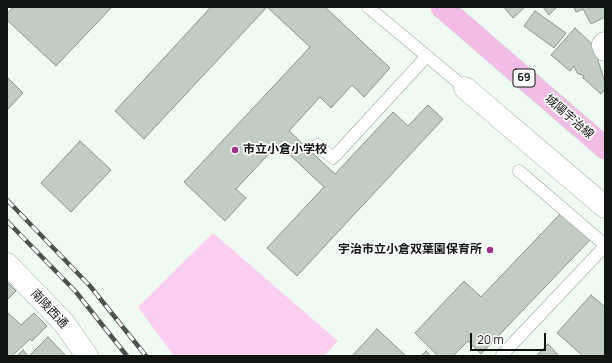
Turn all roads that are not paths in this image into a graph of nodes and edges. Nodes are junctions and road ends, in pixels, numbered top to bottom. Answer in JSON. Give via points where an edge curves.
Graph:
{"nodes":[{"id":1,"x":368,"y":7,"type":"edge"},
{"id":2,"x":442,"y":7,"type":"edge"},
{"id":3,"x":605,"y":43,"type":"edge"},
{"id":4,"x":605,"y":50,"type":"edge"},
{"id":5,"x":427,"y":56,"type":"junction"},
{"id":6,"x":465,"y":88,"type":"joint"},
{"id":7,"x":317,"y":145,"type":"dead end"},
{"id":8,"x":605,"y":148,"type":"edge"},
{"id":9,"x":519,"y":171,"type":"dead end"},
{"id":10,"x":605,"y":207,"type":"edge"},
{"id":11,"x":605,"y":245,"type":"edge"},
{"id":12,"x":7,"y":264,"type":"edge"},
{"id":13,"x":502,"y":355,"type":"dead end"},
{"id":14,"x":88,"y":356,"type":"edge"}],
"edges":[{"from":1,"to":5,"type":"lane"},
{"from":2,"to":8,"type":"main road","name":"城陽宇治線","number":"69"},
{"from":3,"to":4,"type":"street"},
{"from":5,"to":6,"type":"lane"},
{"from":5,"to":7,"type":"lane","via":[[333,158]]},
{"from":6,"to":10,"type":"street"},
{"from":9,"to":11,"type":"lane"},
{"from":11,"to":13,"type":"lane"},
{"from":12,"to":14,"type":"street","name":"南陵西通","via":[[64,323]]}]}
